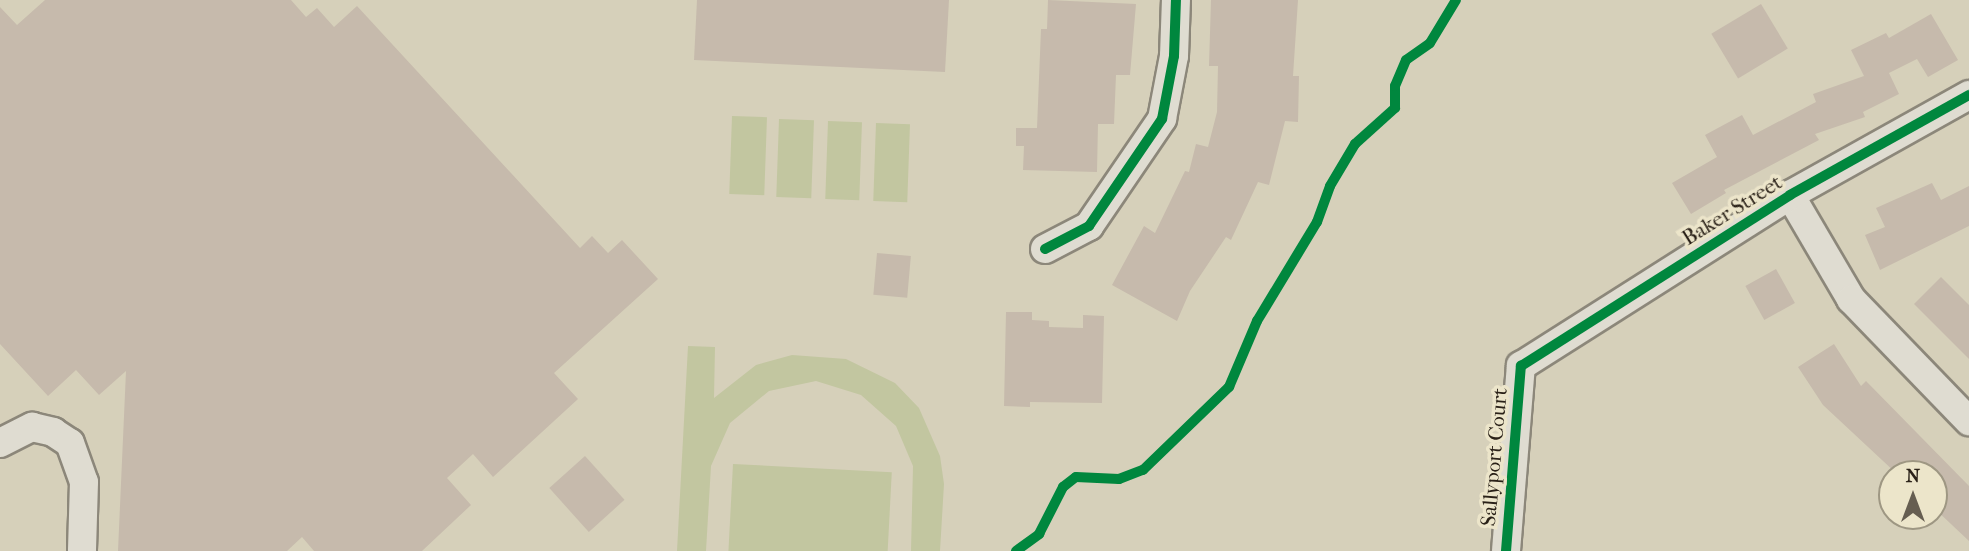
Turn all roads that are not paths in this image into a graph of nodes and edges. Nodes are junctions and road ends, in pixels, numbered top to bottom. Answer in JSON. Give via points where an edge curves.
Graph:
{"nodes":[{"id":1,"x":1176,"y":0,"type":"edge"},
{"id":2,"x":1969,"y":94,"type":"edge"},
{"id":3,"x":1790,"y":195,"type":"junction"},
{"id":4,"x":1045,"y":249,"type":"dead end"},
{"id":5,"x":1521,"y":366,"type":"joint"},
{"id":6,"x":1969,"y":421,"type":"edge"},
{"id":7,"x":0,"y":443,"type":"edge"},
{"id":8,"x":82,"y":551,"type":"edge"},
{"id":9,"x":1506,"y":551,"type":"edge"}],
"edges":[{"from":1,"to":4,"type":"street","via":[[1174,56],[1162,119],[1089,226]]},
{"from":2,"to":3,"type":"street","name":"Baker Street"},
{"from":3,"to":5,"type":"street","name":"Baker Street"},
{"from":3,"to":6,"type":"street","via":[[1851,299]]},
{"from":5,"to":9,"type":"street","name":"Sallyport Court"},
{"from":7,"to":8,"type":"street","via":[[32,427],[54,432],[70,443],[84,482]]}]}
